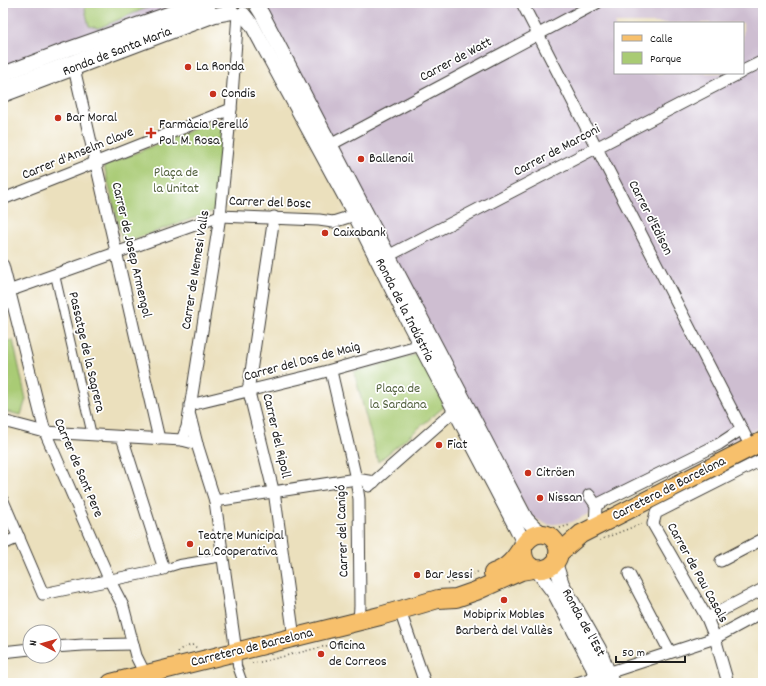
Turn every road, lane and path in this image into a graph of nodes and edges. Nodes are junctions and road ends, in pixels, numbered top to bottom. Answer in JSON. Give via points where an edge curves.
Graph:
{"nodes":[{"id":1,"x":522,"y":3,"type":"edge"},
{"id":2,"x":597,"y":3,"type":"edge"},
{"id":3,"x":257,"y":4,"type":"edge"},
{"id":4,"x":221,"y":8,"type":"edge"},
{"id":5,"x":538,"y":34,"type":"junction"},
{"id":6,"x":763,"y":61,"type":"edge"},
{"id":7,"x":74,"y":68,"type":"junction"},
{"id":8,"x":744,"y":70,"type":"edge"},
{"id":9,"x":3,"y":74,"type":"edge"},
{"id":10,"x":738,"y":74,"type":"edge"},
{"id":11,"x":3,"y":86,"type":"edge"},
{"id":12,"x":3,"y":95,"type":"edge"},
{"id":13,"x":231,"y":109,"type":"junction"},
{"id":14,"x":330,"y":145,"type":"junction"},
{"id":15,"x":597,"y":147,"type":"junction"},
{"id":16,"x":96,"y":163,"type":"junction"},
{"id":17,"x":3,"y":199,"type":"edge"},
{"id":18,"x":355,"y":215,"type":"junction"},
{"id":19,"x":220,"y":216,"type":"junction"},
{"id":20,"x":274,"y":218,"type":"junction"},
{"id":21,"x":117,"y":253,"type":"junction"},
{"id":22,"x":388,"y":256,"type":"junction"},
{"id":23,"x":3,"y":266,"type":"edge"},
{"id":24,"x":55,"y":275,"type":"junction"},
{"id":25,"x":6,"y":292,"type":"edge"},
{"id":26,"x":422,"y":345,"type":"junction"},
{"id":27,"x":331,"y":370,"type":"junction"},
{"id":28,"x":250,"y":391,"type":"junction"},
{"id":29,"x":189,"y":408,"type":"junction"},
{"id":30,"x":455,"y":410,"type":"junction"},
{"id":31,"x":3,"y":421,"type":"edge"},
{"id":32,"x":742,"y":429,"type":"junction"},
{"id":33,"x":45,"y":432,"type":"junction"},
{"id":34,"x":92,"y":435,"type":"junction"},
{"id":35,"x":122,"y":437,"type":"junction"},
{"id":36,"x":160,"y":439,"type":"junction"},
{"id":37,"x":182,"y":440,"type":"junction"},
{"id":38,"x":197,"y":444,"type":"junction"},
{"id":39,"x":759,"y":455,"type":"edge"},
{"id":40,"x":684,"y":461,"type":"junction"},
{"id":41,"x":705,"y":471,"type":"junction"},
{"id":42,"x":356,"y":478,"type":"junction"},
{"id":43,"x":374,"y":482,"type":"junction"},
{"id":44,"x":273,"y":492,"type":"junction"},
{"id":45,"x":589,"y":495,"type":"dead end"},
{"id":46,"x":617,"y":495,"type":"junction"},
{"id":47,"x":360,"y":498,"type":"junction"},
{"id":48,"x":3,"y":500,"type":"edge"},
{"id":49,"x":215,"y":501,"type":"junction"},
{"id":50,"x":596,"y":505,"type":"junction"},
{"id":51,"x":619,"y":515,"type":"junction"},
{"id":52,"x":653,"y":524,"type":"junction"},
{"id":53,"x":583,"y":531,"type":"junction"},
{"id":54,"x":545,"y":534,"type":"junction"},
{"id":55,"x":19,"y":537,"type":"junction"},
{"id":56,"x":763,"y":539,"type":"edge"},
{"id":57,"x":3,"y":544,"type":"edge"},
{"id":58,"x":523,"y":548,"type":"junction"},
{"id":59,"x":222,"y":557,"type":"junction"},
{"id":60,"x":557,"y":558,"type":"junction"},
{"id":61,"x":721,"y":561,"type":"dead end"},
{"id":62,"x":164,"y":569,"type":"junction"},
{"id":63,"x":535,"y":569,"type":"junction"},
{"id":64,"x":628,"y":574,"type":"dead end"},
{"id":65,"x":110,"y":581,"type":"junction"},
{"id":66,"x":763,"y":589,"type":"edge"},
{"id":67,"x":438,"y":599,"type":"junction"},
{"id":68,"x":400,"y":611,"type":"junction"},
{"id":69,"x":763,"y":612,"type":"edge"},
{"id":70,"x":707,"y":618,"type":"junction"},
{"id":71,"x":359,"y":622,"type":"junction"},
{"id":72,"x":294,"y":638,"type":"junction"},
{"id":73,"x":715,"y":638,"type":"junction"},
{"id":74,"x":133,"y":644,"type":"junction"},
{"id":75,"x":62,"y":647,"type":"edge"},
{"id":76,"x":22,"y":650,"type":"edge"},
{"id":77,"x":3,"y":652,"type":"edge"},
{"id":78,"x":236,"y":652,"type":"junction"},
{"id":79,"x":670,"y":652,"type":"junction"},
{"id":80,"x":146,"y":679,"type":"edge"},
{"id":81,"x":604,"y":679,"type":"edge"},
{"id":82,"x":111,"y":683,"type":"edge"},
{"id":83,"x":243,"y":683,"type":"edge"},
{"id":84,"x":425,"y":683,"type":"edge"},
{"id":85,"x":576,"y":683,"type":"edge"},
{"id":86,"x":728,"y":683,"type":"edge"}],
"edges":[{"from":1,"to":5,"type":"street","name":"Carrer d'Edison"},
{"from":2,"to":5,"type":"street","name":"Carrer de Watt"},
{"from":3,"to":4,"type":"street","via":[[253,10]]},
{"from":3,"to":14,"type":"street","name":"Ronda de la Indústria"},
{"from":4,"to":7,"type":"street","name":"Ronda de Santa Maria","via":[[215,15]]},
{"from":4,"to":9,"type":"street","name":"Ronda de Santa Maria","via":[[66,50]]},
{"from":4,"to":11,"type":"street","name":"Ronda de Santa Maria"},
{"from":4,"to":13,"type":"street","name":"Carrer de Nemesi Valls"},
{"from":4,"to":18,"type":"street","name":"Ronda de la Indústria","via":[[252,25]]},
{"from":5,"to":14,"type":"street","name":"Carrer de Watt"},
{"from":5,"to":15,"type":"street","name":"Carrer d'Edison"},
{"from":6,"to":8,"type":"street"},
{"from":7,"to":12,"type":"street","name":"Ronda de Santa Maria"},
{"from":7,"to":16,"type":"street","name":"Carrer de Josep Armengol"},
{"from":10,"to":15,"type":"street","name":"Carrer de Marconi"},
{"from":13,"to":16,"type":"street","name":"Carrer d'Anselm Clave"},
{"from":13,"to":19,"type":"street","name":"Carrer de Nemesi Valls"},
{"from":14,"to":22,"type":"street","name":"Ronda de la Indústria"},
{"from":15,"to":22,"type":"street","name":"Carrer de Marconi"},
{"from":15,"to":32,"type":"street","name":"Carrer d'Edison"},
{"from":16,"to":17,"type":"street","name":"Carrer d'Anselm Clave"},
{"from":16,"to":21,"type":"street","name":"Carrer de Josep Armengol"},
{"from":18,"to":20,"type":"street","name":"Carrer del Bosc","via":[[333,222]]},
{"from":18,"to":26,"type":"street","name":"Ronda de la Indústria"},
{"from":19,"to":20,"type":"street","name":"Carrer del Bosc"},
{"from":19,"to":21,"type":"street","name":"Carrer del Bosc"},
{"from":19,"to":29,"type":"street","name":"Carrer de Nemesi Valls"},
{"from":20,"to":28,"type":"street","name":"Carrer del Ripoll"},
{"from":21,"to":24,"type":"street","name":"Carrer del Bosc"},
{"from":21,"to":36,"type":"street","name":"Carrer de Josep Armengol"},
{"from":22,"to":54,"type":"street","name":"Ronda de la Indústria","via":[[526,519]]},
{"from":23,"to":25,"type":"street","name":"Carrer de Sant Pere"},
{"from":24,"to":25,"type":"street","name":"Carrer del Bosc"},
{"from":24,"to":34,"type":"street","name":"Passatge de la Sagrera"},
{"from":25,"to":33,"type":"street","name":"Carrer de Sant Pere"},
{"from":26,"to":27,"type":"street","name":"Carrer del Dos de Maig"},
{"from":26,"to":30,"type":"street","name":"Ronda de la Indústria"},
{"from":27,"to":28,"type":"street","name":"Carrer del Dos de Maig"},
{"from":27,"to":42,"type":"street","name":"Carrer del Canigó"},
{"from":28,"to":29,"type":"street","name":"Carrer del Dos de Maig"},
{"from":28,"to":44,"type":"street","name":"Carrer del Ripoll"},
{"from":29,"to":37,"type":"street","name":"Carrer de Nemesi Valls","via":[[187,427]]},
{"from":29,"to":38,"type":"street","name":"Carrer de Nemesi Valls"},
{"from":30,"to":43,"type":"street"},
{"from":30,"to":58,"type":"street","name":"Ronda de la Indústria","via":[[521,537]]},
{"from":31,"to":33,"type":"street"},
{"from":32,"to":39,"type":"street","name":"Carrer d'Edison"},
{"from":32,"to":40,"type":"street","via":[[719,444]]},
{"from":33,"to":34,"type":"street"},
{"from":33,"to":65,"type":"street","name":"Carrer de Sant Pere"},
{"from":34,"to":35,"type":"street"},
{"from":35,"to":36,"type":"street"},
{"from":35,"to":62,"type":"street"},
{"from":36,"to":37,"type":"street"},
{"from":37,"to":38,"type":"street"},
{"from":38,"to":49,"type":"street","name":"Carrer de Nemesi Valls"},
{"from":39,"to":41,"type":"main road","name":"Carretera de Barcelona"},
{"from":39,"to":52,"type":"street","name":"Carretera de Barcelona","via":[[746,467],[656,514]]},
{"from":40,"to":41,"type":"street"},
{"from":40,"to":46,"type":"street"},
{"from":41,"to":51,"type":"main road","name":"Carretera de Barcelona"},
{"from":42,"to":43,"type":"street"},
{"from":42,"to":44,"type":"street"},
{"from":42,"to":47,"type":"street","name":"Carrer del Canigó"},
{"from":43,"to":47,"type":"street","via":[[362,492]]},
{"from":44,"to":49,"type":"street"},
{"from":44,"to":72,"type":"street","name":"Carrer del Ripoll"},
{"from":45,"to":50,"type":"street"},
{"from":46,"to":50,"type":"street"},
{"from":46,"to":51,"type":"street"},
{"from":47,"to":71,"type":"street","name":"Carrer del Canigó"},
{"from":48,"to":55,"type":"street"},
{"from":49,"to":59,"type":"street","name":"Carrer de Nemesi Valls"},
{"from":50,"to":53,"type":"street"},
{"from":51,"to":53,"type":"main road","name":"Carretera de Barcelona"},
{"from":52,"to":53,"type":"path","name":"Carretera de Barcelona"},
{"from":52,"to":70,"type":"street","name":"Carrer de Pau Casals"},
{"from":53,"to":54,"type":"main road","name":"Carretera de Barcelona"},
{"from":53,"to":60,"type":"main road","name":"Carretera de Barcelona"},
{"from":54,"to":58,"type":"main road","via":[[531,536]]},
{"from":54,"to":60,"type":"main road","via":[[555,541],[558,547]]},
{"from":55,"to":57,"type":"street"},
{"from":55,"to":65,"type":"street","via":[[44,594]]},
{"from":56,"to":61,"type":"street"},
{"from":58,"to":63,"type":"main road","via":[[526,563]]},
{"from":58,"to":67,"type":"main road","via":[[512,562],[502,569]]},
{"from":59,"to":62,"type":"street"},
{"from":59,"to":78,"type":"street","name":"Carrer de Nemesi Valls"},
{"from":60,"to":63,"type":"main road","via":[[549,568]]},
{"from":60,"to":81,"type":"street","name":"Ronda de l'Est","via":[[562,584],[599,649]]},
{"from":62,"to":65,"type":"street"},
{"from":63,"to":67,"type":"main road","via":[[521,571],[456,598]]},
{"from":63,"to":81,"type":"street","name":"Ronda de l'Est","via":[[555,594],[591,663]]},
{"from":64,"to":79,"type":"street"},
{"from":65,"to":74,"type":"street","name":"Carrer de Sant Pere","via":[[123,606]]},
{"from":66,"to":70,"type":"street"},
{"from":67,"to":68,"type":"main road","name":"Carretera de Barcelona"},
{"from":68,"to":71,"type":"main road","name":"Carretera de Barcelona"},
{"from":68,"to":84,"type":"street"},
{"from":69,"to":73,"type":"street"},
{"from":70,"to":73,"type":"street","name":"Carrer de Pau Casals"},
{"from":71,"to":72,"type":"main road","name":"Carretera de Barcelona"},
{"from":72,"to":78,"type":"main road","name":"Carretera de Barcelona"},
{"from":73,"to":79,"type":"street"},
{"from":73,"to":86,"type":"street","name":"Carrer de Pau Casals"},
{"from":74,"to":75,"type":"street"},
{"from":74,"to":80,"type":"street","name":"Carrer de Sant Pere"},
{"from":76,"to":77,"type":"street"},
{"from":78,"to":80,"type":"main road","name":"Carretera de Barcelona"},
{"from":78,"to":83,"type":"street"},
{"from":79,"to":81,"type":"street"},
{"from":80,"to":82,"type":"main road","name":"Carretera de Barcelona"},
{"from":81,"to":85,"type":"street"}]}
